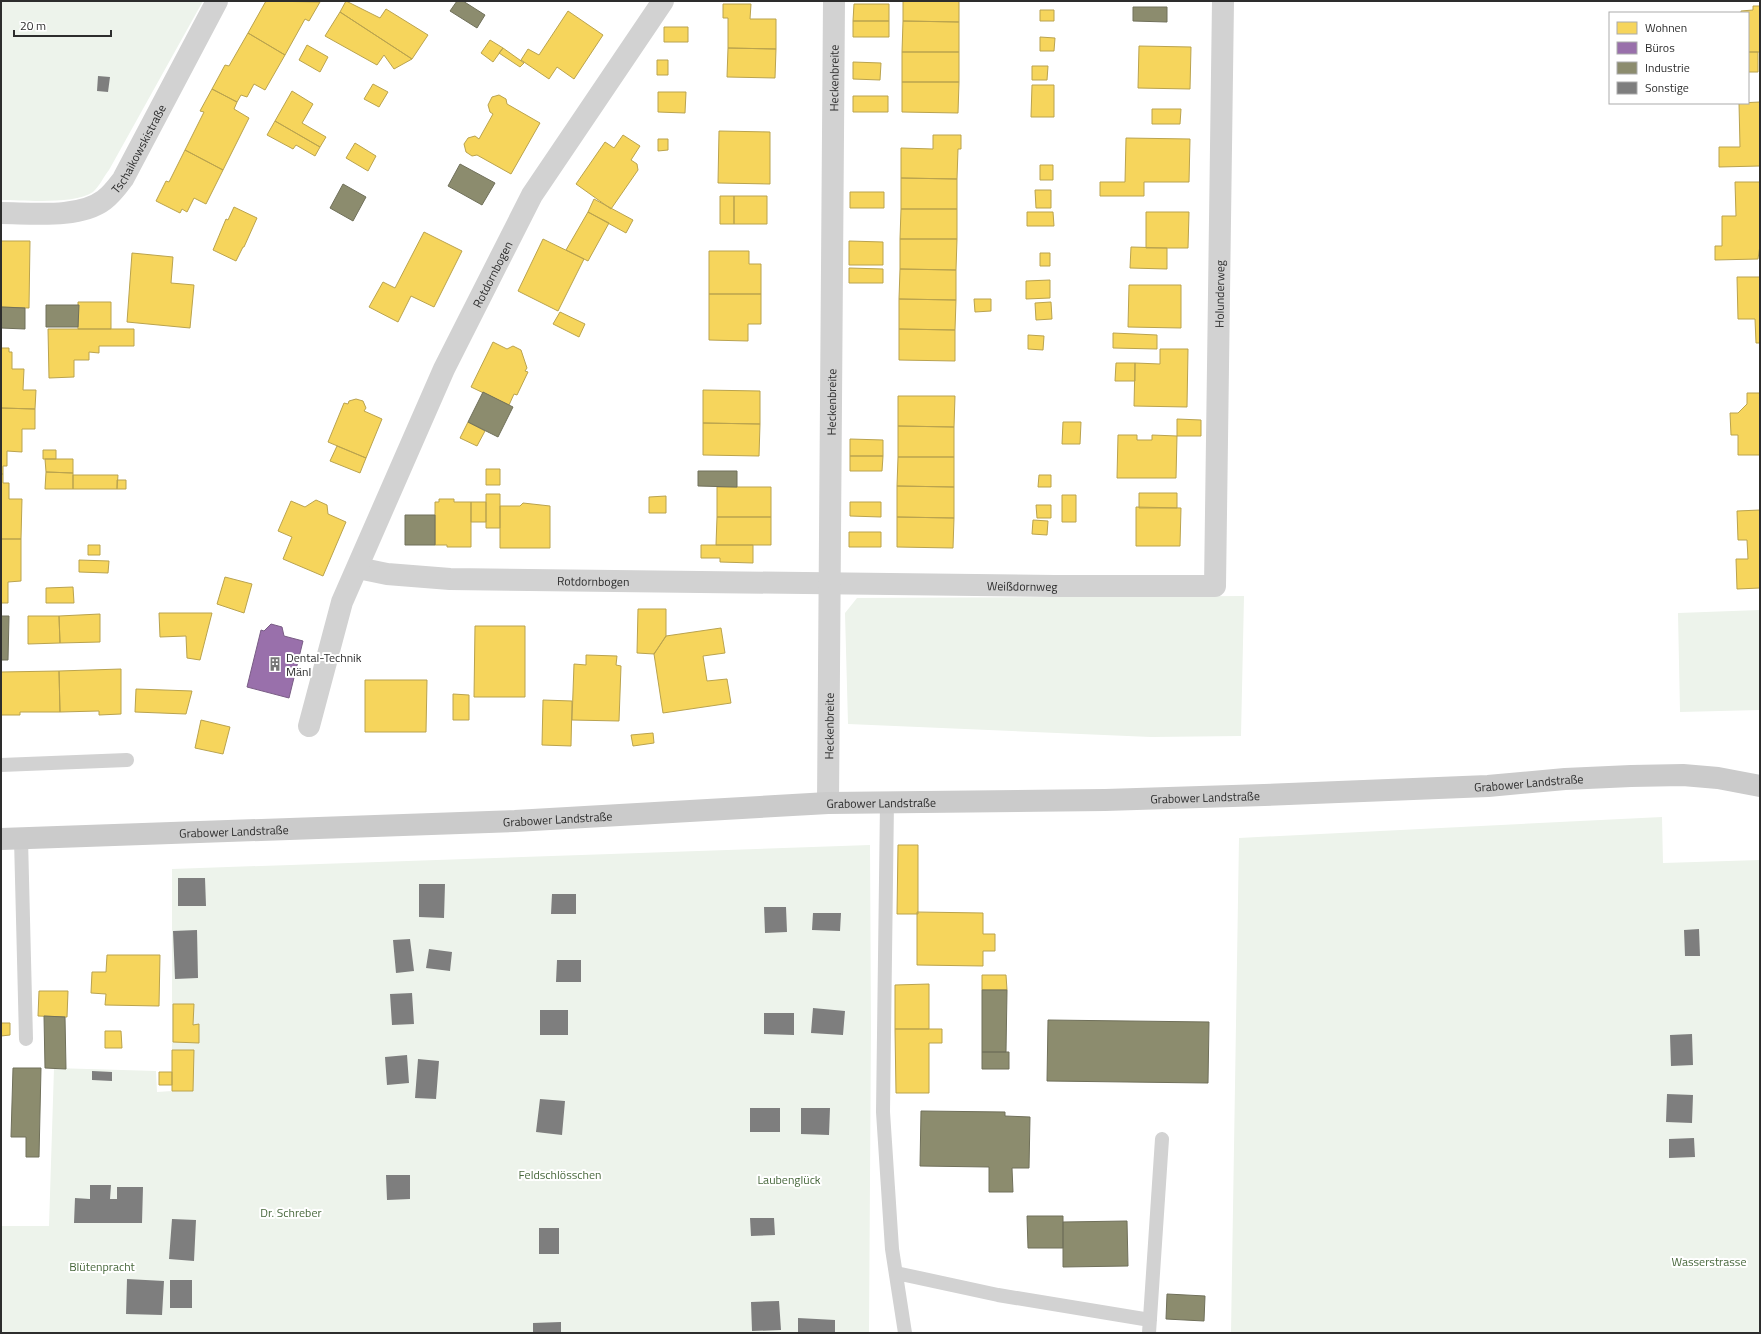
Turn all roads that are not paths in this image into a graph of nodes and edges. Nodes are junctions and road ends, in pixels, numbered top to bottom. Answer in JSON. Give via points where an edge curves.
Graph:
{"nodes":[{"id":1,"x":217,"y":1,"type":"edge"},
{"id":2,"x":663,"y":1,"type":"edge"},
{"id":3,"x":834,"y":1,"type":"edge"},
{"id":4,"x":1222,"y":1,"type":"edge"},
{"id":5,"x":1,"y":212,"type":"edge"},
{"id":6,"x":358,"y":568,"type":"junction"},
{"id":7,"x":829,"y":583,"type":"junction"},
{"id":8,"x":1215,"y":586,"type":"joint"},
{"id":9,"x":309,"y":726,"type":"dead end"},
{"id":10,"x":127,"y":760,"type":"dead end"},
{"id":11,"x":1,"y":765,"type":"edge"},
{"id":12,"x":1760,"y":786,"type":"edge"},
{"id":13,"x":887,"y":802,"type":"junction"},
{"id":14,"x":828,"y":803,"type":"junction"},
{"id":15,"x":11,"y":839,"type":"edge"},
{"id":16,"x":26,"y":1039,"type":"dead end"},
{"id":17,"x":1162,"y":1139,"type":"dead end"},
{"id":18,"x":896,"y":1273,"type":"junction"},
{"id":19,"x":1149,"y":1327,"type":"edge"},
{"id":20,"x":905,"y":1333,"type":"edge"}],
"edges":[{"from":1,"to":5,"type":"street","name":"Tschaikowskistraße","via":[[123,179],[113,193],[93,207],[78,212]]},
{"from":2,"to":6,"type":"street","name":"Rotdornbogen","via":[[532,195],[444,369]]},
{"from":3,"to":7,"type":"street","name":"Heckenbreite"},
{"from":4,"to":8,"type":"street","name":"Holunderweg"},
{"from":6,"to":7,"type":"street","name":"Rotdornbogen","via":[[394,575],[450,580]]},
{"from":6,"to":9,"type":"street","name":"Rotdornbogen","via":[[342,602]]},
{"from":7,"to":8,"type":"street","name":"Weißdornweg"},
{"from":7,"to":14,"type":"street","name":"Heckenbreite"},
{"from":10,"to":11,"type":"lane"},
{"from":12,"to":13,"type":"main road","name":"Grabower Landstraße","via":[[1718,778],[1676,775],[1565,779],[1488,786],[1256,795],[1106,800]]},
{"from":13,"to":14,"type":"main road","name":"Grabower Landstraße"},
{"from":13,"to":18,"type":"lane","via":[[883,1112],[892,1249]]},
{"from":14,"to":15,"type":"main road","name":"Grabower Landstraße","via":[[515,821]]},
{"from":15,"to":16,"type":"lane"},
{"from":17,"to":19,"type":"lane"},
{"from":18,"to":19,"type":"lane"},
{"from":18,"to":20,"type":"lane"}]}
